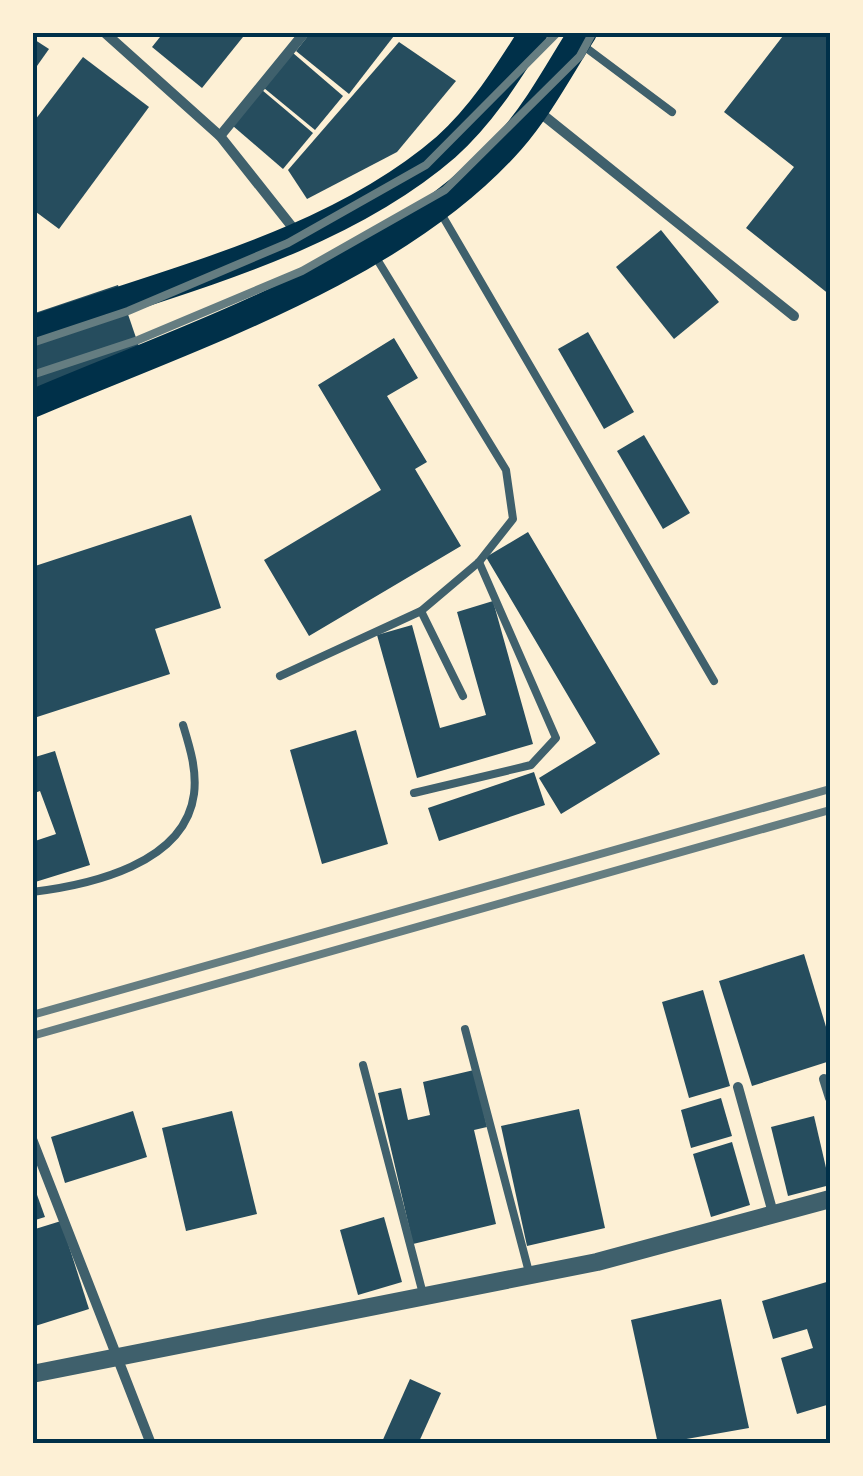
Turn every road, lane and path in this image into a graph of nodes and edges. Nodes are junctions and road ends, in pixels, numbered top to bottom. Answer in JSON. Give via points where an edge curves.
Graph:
{"nodes":[{"id":1,"x":104,"y":32,"type":"edge"},
{"id":2,"x":305,"y":32,"type":"edge"},
{"id":3,"x":534,"y":32,"type":"edge"},
{"id":4,"x":118,"y":37,"type":"edge"},
{"id":5,"x":580,"y":37,"type":"edge"},
{"id":6,"x":534,"y":108,"type":"junction"},
{"id":7,"x":672,"y":112,"type":"dead end"},
{"id":8,"x":220,"y":136,"type":"junction"},
{"id":9,"x":437,"y":207,"type":"junction"},
{"id":10,"x":300,"y":236,"type":"junction"},
{"id":11,"x":372,"y":252,"type":"junction"},
{"id":12,"x":794,"y":316,"type":"dead end"},
{"id":13,"x":32,"y":330,"type":"edge"},
{"id":14,"x":32,"y":404,"type":"edge"},
{"id":15,"x":479,"y":562,"type":"junction"},
{"id":16,"x":421,"y":611,"type":"junction"},
{"id":17,"x":280,"y":676,"type":"dead end"},
{"id":18,"x":714,"y":681,"type":"dead end"},
{"id":19,"x":463,"y":696,"type":"dead end"},
{"id":20,"x":184,"y":725,"type":"dead end"},
{"id":21,"x":414,"y":793,"type":"dead end"},
{"id":22,"x":32,"y":892,"type":"edge"},
{"id":23,"x":465,"y":1029,"type":"dead end"},
{"id":24,"x":363,"y":1065,"type":"dead end"},
{"id":25,"x":824,"y":1078,"type":"dead end"},
{"id":26,"x":738,"y":1088,"type":"dead end"},
{"id":27,"x":830,"y":1098,"type":"edge"},
{"id":28,"x":32,"y":1140,"type":"edge"},
{"id":29,"x":830,"y":1198,"type":"edge"},
{"id":30,"x":773,"y":1214,"type":"junction"},
{"id":31,"x":530,"y":1276,"type":"junction"},
{"id":32,"x":424,"y":1294,"type":"junction"},
{"id":33,"x":114,"y":1355,"type":"junction"},
{"id":34,"x":32,"y":1374,"type":"edge"},
{"id":35,"x":151,"y":1444,"type":"edge"}],
"edges":[{"from":1,"to":4,"type":"street"},
{"from":2,"to":8,"type":"street"},
{"from":3,"to":10,"type":"highway","via":[[489,100],[449,144],[403,182]]},
{"from":4,"to":8,"type":"street"},
{"from":5,"to":6,"type":"highway"},
{"from":5,"to":7,"type":"lane"},
{"from":6,"to":9,"type":"highway","via":[[510,141]]},
{"from":6,"to":12,"type":"street"},
{"from":8,"to":10,"type":"street"},
{"from":9,"to":11,"type":"highway"},
{"from":9,"to":18,"type":"lane"},
{"from":10,"to":13,"type":"highway"},
{"from":11,"to":14,"type":"highway"},
{"from":11,"to":15,"type":"lane","via":[[506,470],[513,519]]},
{"from":15,"to":16,"type":"lane"},
{"from":15,"to":21,"type":"lane","via":[[556,738],[531,765]]},
{"from":16,"to":17,"type":"lane"},
{"from":16,"to":19,"type":"lane"},
{"from":20,"to":22,"type":"lane","via":[[194,798],[177,832],[144,862]]},
{"from":23,"to":31,"type":"lane"},
{"from":24,"to":32,"type":"lane"},
{"from":25,"to":27,"type":"street"},
{"from":26,"to":30,"type":"street"},
{"from":28,"to":33,"type":"street"},
{"from":29,"to":30,"type":"street"},
{"from":30,"to":31,"type":"street"},
{"from":31,"to":32,"type":"street"},
{"from":32,"to":33,"type":"street"},
{"from":33,"to":34,"type":"street"},
{"from":33,"to":35,"type":"street"}]}
